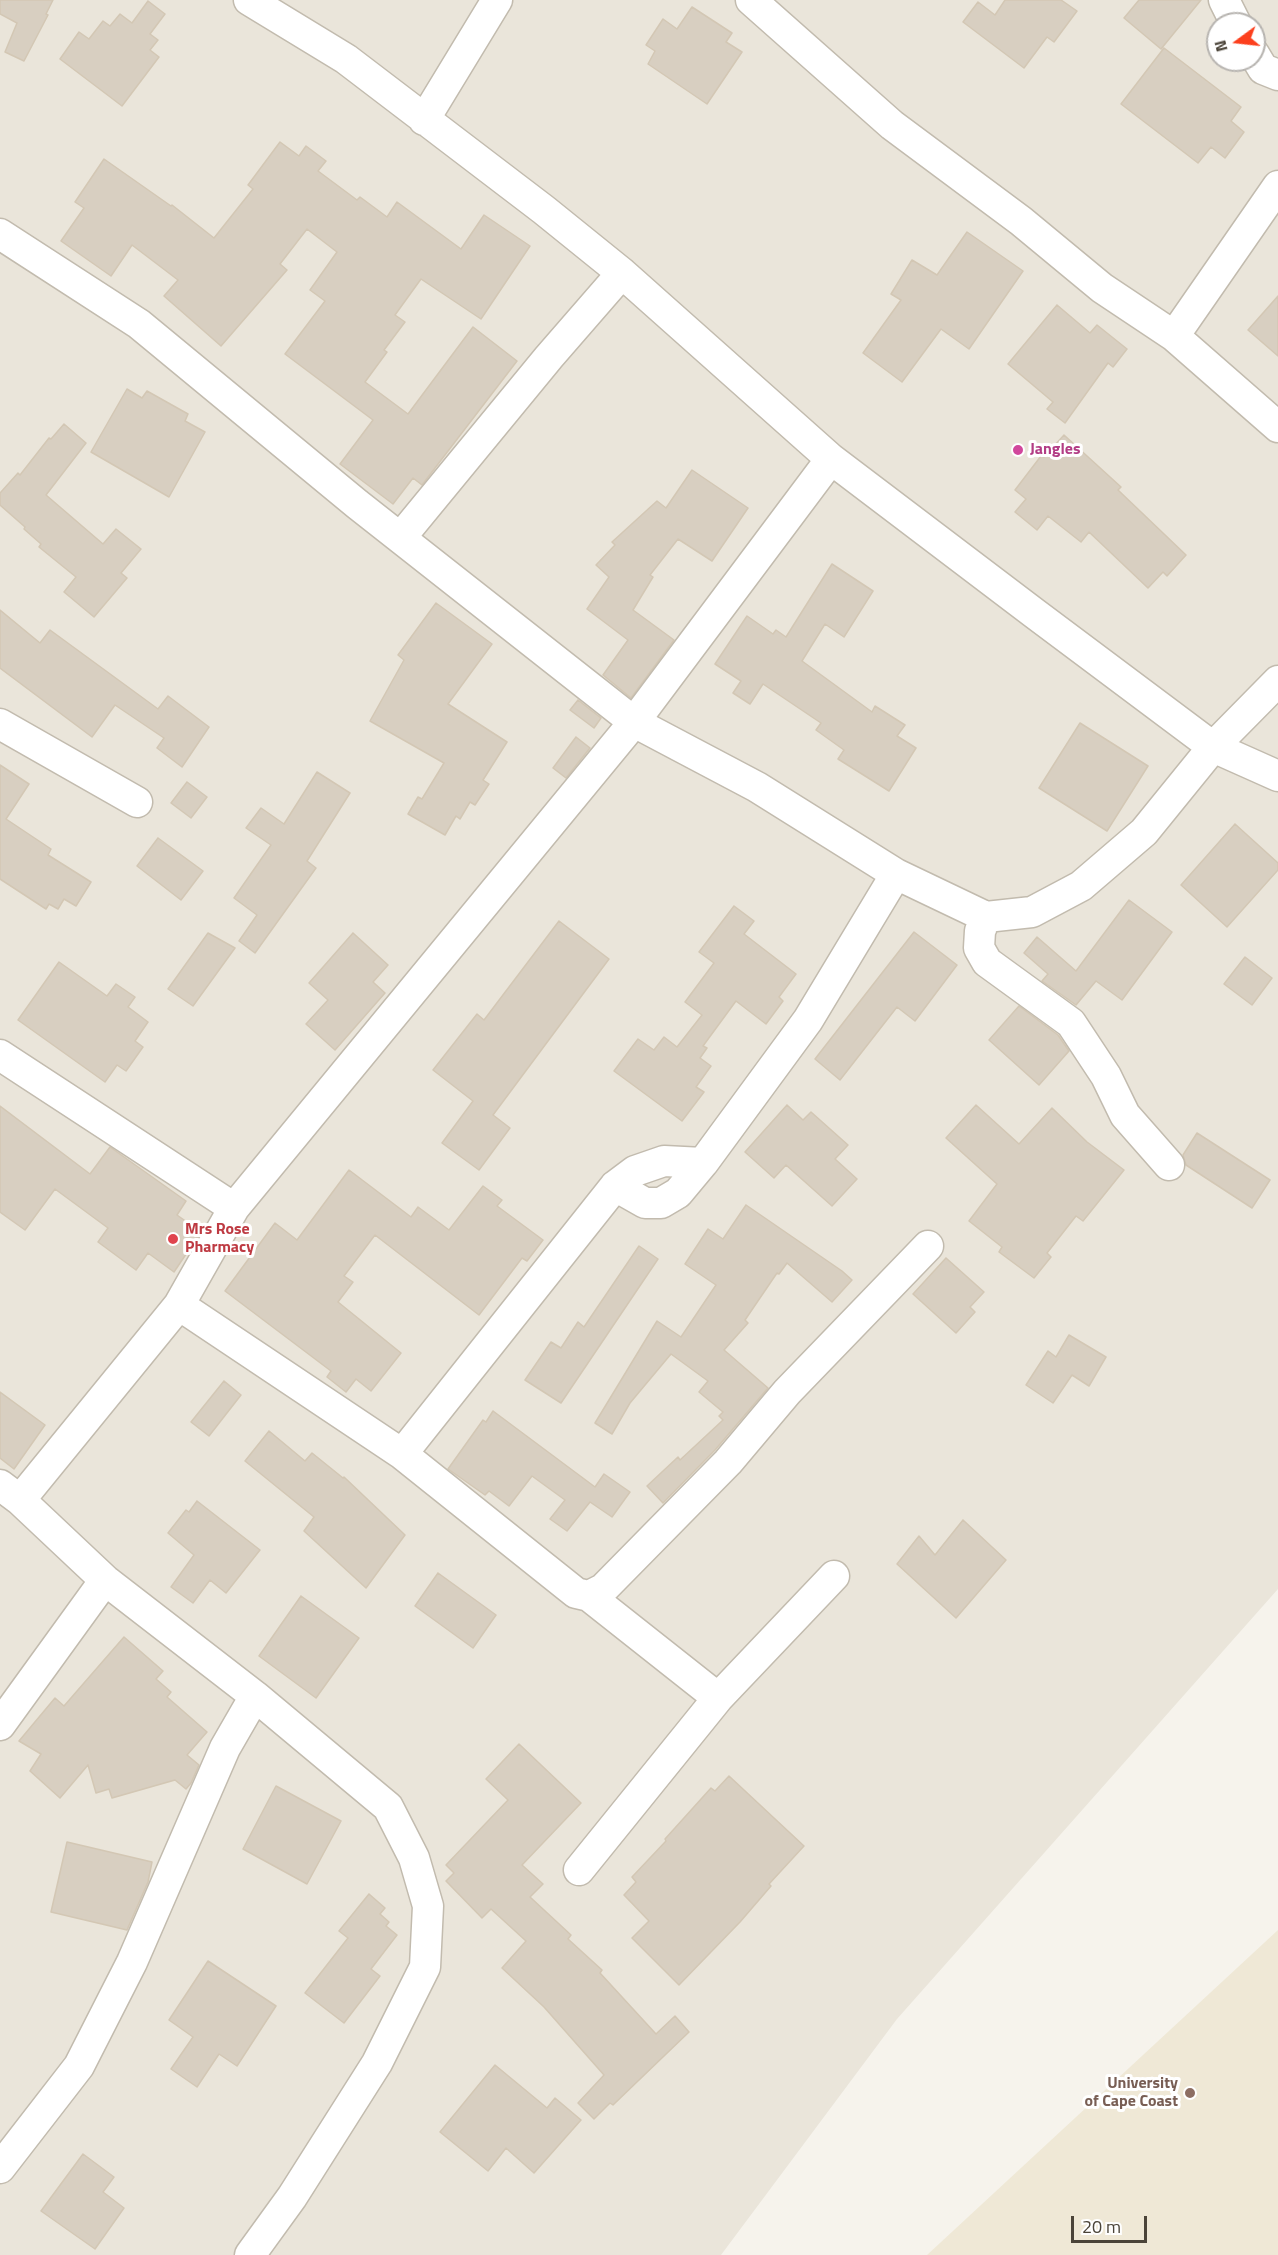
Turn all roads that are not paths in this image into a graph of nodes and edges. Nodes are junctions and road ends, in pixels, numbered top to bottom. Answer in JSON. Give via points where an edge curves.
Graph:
{"nodes":[{"id":1,"x":249,"y":0,"type":"edge"},
{"id":2,"x":496,"y":0,"type":"edge"},
{"id":3,"x":751,"y":0,"type":"edge"},
{"id":4,"x":424,"y":120,"type":"junction"},
{"id":5,"x":1278,"y":186,"type":"edge"},
{"id":6,"x":0,"y":234,"type":"edge"},
{"id":7,"x":622,"y":273,"type":"junction"},
{"id":8,"x":1174,"y":336,"type":"junction"},
{"id":9,"x":1278,"y":427,"type":"edge"},
{"id":10,"x":831,"y":459,"type":"junction"},
{"id":11,"x":401,"y":537,"type":"junction"},
{"id":12,"x":1278,"y":681,"type":"edge"},
{"id":13,"x":634,"y":722,"type":"junction"},
{"id":14,"x":0,"y":724,"type":"edge"},
{"id":15,"x":1214,"y":747,"type":"junction"},
{"id":16,"x":1278,"y":776,"type":"edge"},
{"id":17,"x":137,"y":802,"type":"dead end"},
{"id":18,"x":896,"y":874,"type":"junction"},
{"id":19,"x":986,"y":917,"type":"junction"},
{"id":20,"x":0,"y":1055,"type":"edge"},
{"id":21,"x":1169,"y":1165,"type":"dead end"},
{"id":22,"x":234,"y":1208,"type":"junction"},
{"id":23,"x":928,"y":1246,"type":"dead end"},
{"id":24,"x":179,"y":1305,"type":"junction"},
{"id":25,"x":402,"y":1454,"type":"junction"},
{"id":26,"x":10,"y":1493,"type":"edge"},
{"id":27,"x":834,"y":1576,"type":"dead end"},
{"id":28,"x":105,"y":1580,"type":"junction"},
{"id":29,"x":589,"y":1596,"type":"junction"},
{"id":30,"x":255,"y":1696,"type":"junction"},
{"id":31,"x":718,"y":1698,"type":"junction"},
{"id":32,"x":0,"y":1725,"type":"edge"},
{"id":33,"x":579,"y":1870,"type":"dead end"},
{"id":34,"x":0,"y":2168,"type":"edge"},
{"id":35,"x":250,"y":2255,"type":"edge"}],
"edges":[{"from":1,"to":4,"type":"street","via":[[346,59]]},
{"from":2,"to":4,"type":"street"},
{"from":3,"to":8,"type":"street","via":[[892,125],[1021,221],[1102,288]]},
{"from":4,"to":7,"type":"street"},
{"from":5,"to":8,"type":"street"},
{"from":6,"to":11,"type":"street","via":[[139,324]]},
{"from":7,"to":10,"type":"street"},
{"from":7,"to":11,"type":"street"},
{"from":8,"to":9,"type":"street"},
{"from":10,"to":13,"type":"street"},
{"from":10,"to":15,"type":"street"},
{"from":11,"to":13,"type":"street"},
{"from":12,"to":15,"type":"street"},
{"from":13,"to":18,"type":"street","via":[[757,787]]},
{"from":13,"to":22,"type":"street"},
{"from":14,"to":17,"type":"street"},
{"from":15,"to":16,"type":"street"},
{"from":15,"to":19,"type":"street","via":[[1144,832],[1081,886],[1032,912]]},
{"from":18,"to":19,"type":"street"},
{"from":18,"to":25,"type":"street","via":[[807,1020],[703,1163],[664,1161],[635,1171],[615,1186]]},
{"from":19,"to":21,"type":"street","via":[[979,948],[987,962],[1071,1023],[1106,1076],[1125,1115]]},
{"from":20,"to":22,"type":"street"},
{"from":22,"to":24,"type":"street"},
{"from":23,"to":29,"type":"street","via":[[787,1392],[729,1462],[603,1588]]},
{"from":24,"to":25,"type":"street"},
{"from":24,"to":26,"type":"street"},
{"from":25,"to":29,"type":"street","via":[[576,1593]]},
{"from":26,"to":28,"type":"street"},
{"from":27,"to":31,"type":"street"},
{"from":28,"to":30,"type":"street"},
{"from":28,"to":32,"type":"street"},
{"from":29,"to":31,"type":"street"},
{"from":30,"to":34,"type":"street","via":[[225,1748],[132,1962],[79,2066]]},
{"from":30,"to":35,"type":"street","via":[[388,1807],[414,1858],[428,1906],[425,1967],[377,2064]]},
{"from":31,"to":33,"type":"street"}]}
